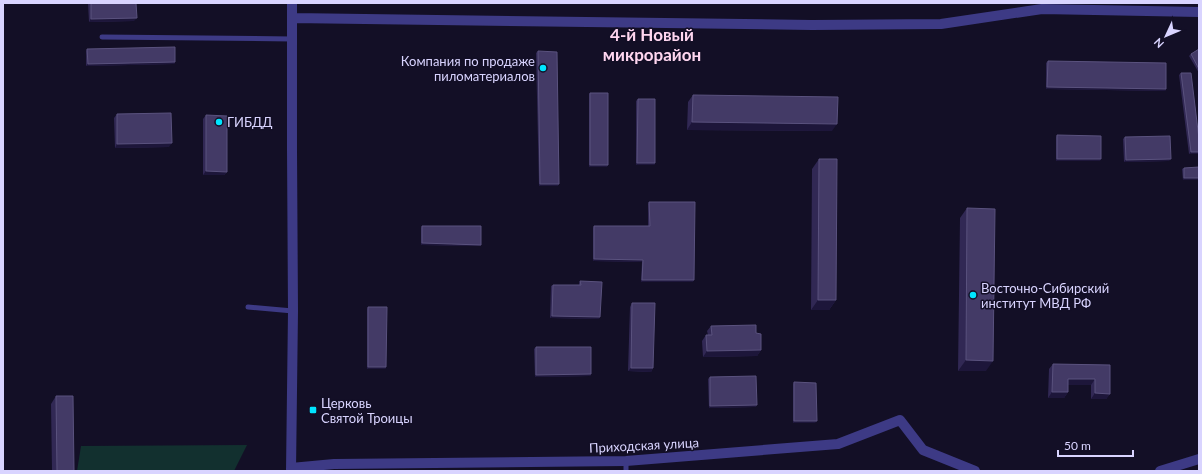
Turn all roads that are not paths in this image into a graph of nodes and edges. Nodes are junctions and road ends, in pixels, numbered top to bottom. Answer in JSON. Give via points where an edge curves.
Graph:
{"nodes":[{"id":1,"x":292,"y":3,"type":"edge"},
{"id":2,"x":1042,"y":6,"type":"edge"},
{"id":3,"x":1199,"y":12,"type":"edge"},
{"id":4,"x":292,"y":18,"type":"junction"},
{"id":5,"x":102,"y":36,"type":"dead end"},
{"id":6,"x":292,"y":39,"type":"junction"},
{"id":7,"x":248,"y":307,"type":"dead end"},
{"id":8,"x":294,"y":311,"type":"junction"},
{"id":9,"x":1199,"y":459,"type":"edge"},
{"id":10,"x":626,"y":466,"type":"edge"},
{"id":11,"x":334,"y":468,"type":"edge"},
{"id":12,"x":291,"y":470,"type":"edge"},
{"id":13,"x":975,"y":471,"type":"edge"},
{"id":14,"x":1160,"y":471,"type":"edge"}],
"edges":[{"from":1,"to":4,"type":"street"},
{"from":2,"to":3,"type":"street"},
{"from":2,"to":4,"type":"street","via":[[941,24],[812,25]]},
{"from":4,"to":6,"type":"street"},
{"from":5,"to":6,"type":"lane"},
{"from":6,"to":8,"type":"street"},
{"from":7,"to":8,"type":"lane"},
{"from":8,"to":12,"type":"street"},
{"from":9,"to":14,"type":"street"},
{"from":10,"to":11,"type":"street","name":"Приходская улица"},
{"from":10,"to":13,"type":"street","name":"Приходская улица","via":[[838,444],[900,420],[923,450]]},
{"from":11,"to":12,"type":"street","name":"Приходская улица"}]}
